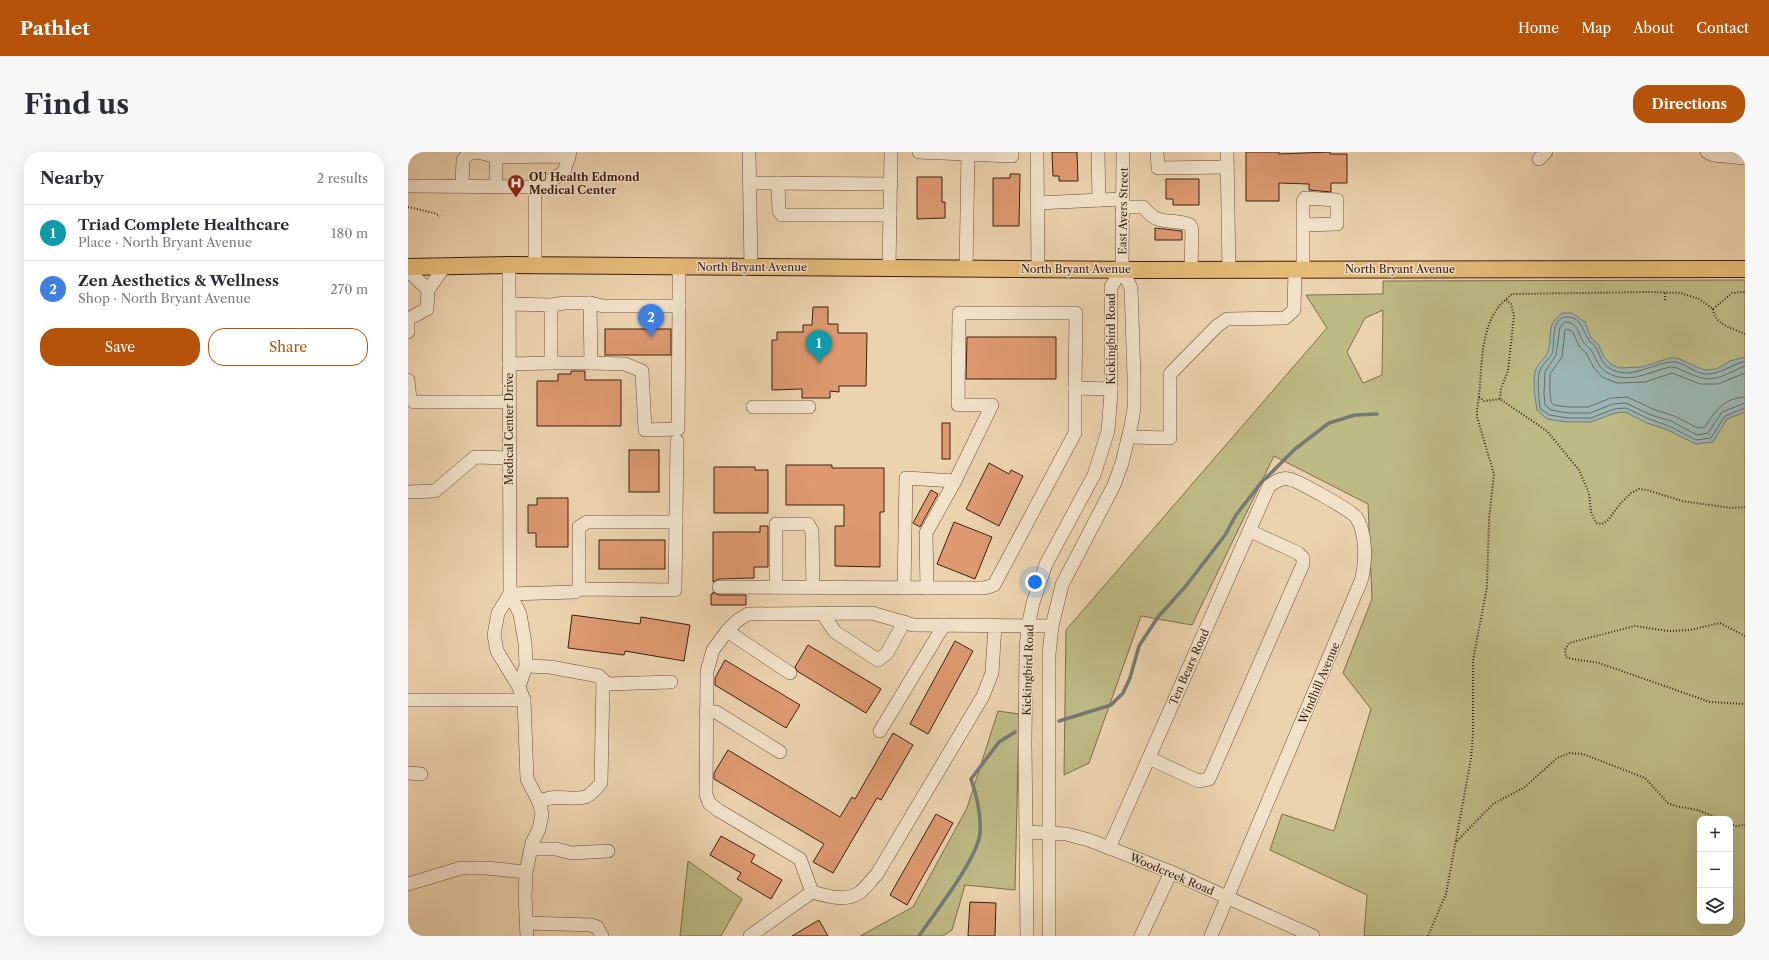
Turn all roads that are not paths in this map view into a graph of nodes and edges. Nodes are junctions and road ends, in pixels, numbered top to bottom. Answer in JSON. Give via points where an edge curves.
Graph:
{"nodes":[{"id":1,"x":749,"y":152,"type":"edge"},
{"id":2,"x":891,"y":152,"type":"edge"},
{"id":3,"x":919,"y":152,"type":"edge"},
{"id":4,"x":1012,"y":152,"type":"edge"},
{"id":5,"x":1037,"y":152,"type":"edge"},
{"id":6,"x":1098,"y":152,"type":"edge"},
{"id":7,"x":1123,"y":152,"type":"edge"},
{"id":8,"x":1157,"y":152,"type":"edge"},
{"id":9,"x":1226,"y":152,"type":"edge"},
{"id":10,"x":1707,"y":152,"type":"edge"},
{"id":11,"x":569,"y":155,"type":"edge"},
{"id":12,"x":968,"y":155,"type":"junction"},
{"id":13,"x":496,"y":157,"type":"junction"},
{"id":14,"x":1745,"y":158,"type":"edge"},
{"id":15,"x":1227,"y":167,"type":"junction"},
{"id":16,"x":750,"y":182,"type":"junction"},
{"id":17,"x":778,"y":183,"type":"junction"},
{"id":18,"x":891,"y":184,"type":"junction"},
{"id":19,"x":408,"y":186,"type":"edge"},
{"id":20,"x":462,"y":186,"type":"junction"},
{"id":21,"x":496,"y":187,"type":"junction"},
{"id":22,"x":535,"y":187,"type":"junction"},
{"id":23,"x":1099,"y":200,"type":"junction"},
{"id":24,"x":1038,"y":203,"type":"junction"},
{"id":25,"x":1122,"y":203,"type":"junction"},
{"id":26,"x":890,"y":215,"type":"junction"},
{"id":27,"x":1303,"y":225,"type":"dead end"},
{"id":28,"x":509,"y":265,"type":"junction"},
{"id":29,"x":408,"y":266,"type":"edge"},
{"id":30,"x":445,"y":266,"type":"junction"},
{"id":31,"x":535,"y":266,"type":"junction"},
{"id":32,"x":679,"y":266,"type":"junction"},
{"id":33,"x":751,"y":266,"type":"junction"},
{"id":34,"x":889,"y":268,"type":"junction"},
{"id":35,"x":966,"y":269,"type":"junction"},
{"id":36,"x":1038,"y":269,"type":"junction"},
{"id":37,"x":1122,"y":269,"type":"junction"},
{"id":38,"x":1745,"y":269,"type":"edge"},
{"id":39,"x":408,"y":270,"type":"edge"},
{"id":40,"x":1191,"y":270,"type":"junction"},
{"id":41,"x":1229,"y":270,"type":"junction"},
{"id":42,"x":1299,"y":270,"type":"junction"},
{"id":43,"x":428,"y":290,"type":"junction"},
{"id":44,"x":590,"y":303,"type":"junction"},
{"id":45,"x":509,"y":304,"type":"junction"},
{"id":46,"x":551,"y":305,"type":"junction"},
{"id":47,"x":679,"y":306,"type":"junction"},
{"id":48,"x":408,"y":332,"type":"edge"},
{"id":49,"x":551,"y":363,"type":"junction"},
{"id":50,"x":591,"y":363,"type":"junction"},
{"id":51,"x":509,"y":364,"type":"junction"},
{"id":52,"x":408,"y":380,"type":"edge"},
{"id":53,"x":1075,"y":388,"type":"junction"},
{"id":54,"x":1111,"y":389,"type":"junction"},
{"id":55,"x":509,"y":402,"type":"junction"},
{"id":56,"x":753,"y":407,"type":"dead end"},
{"id":57,"x":809,"y":407,"type":"dead end"},
{"id":58,"x":1130,"y":437,"type":"junction"},
{"id":59,"x":677,"y":441,"type":"dead end"},
{"id":60,"x":510,"y":458,"type":"junction"},
{"id":61,"x":955,"y":481,"type":"junction"},
{"id":62,"x":1269,"y":486,"type":"joint"},
{"id":63,"x":408,"y":492,"type":"edge"},
{"id":64,"x":676,"y":522,"type":"junction"},
{"id":65,"x":1250,"y":531,"type":"junction"},
{"id":66,"x":719,"y":587,"type":"dead end"},
{"id":67,"x":776,"y":587,"type":"junction"},
{"id":68,"x":813,"y":587,"type":"junction"},
{"id":69,"x":904,"y":588,"type":"junction"},
{"id":70,"x":927,"y":588,"type":"junction"},
{"id":71,"x":579,"y":589,"type":"junction"},
{"id":72,"x":510,"y":594,"type":"junction"},
{"id":73,"x":822,"y":613,"type":"junction"},
{"id":74,"x":904,"y":622,"type":"junction"},
{"id":75,"x":944,"y":625,"type":"junction"},
{"id":76,"x":995,"y":625,"type":"junction"},
{"id":77,"x":1028,"y":626,"type":"junction"},
{"id":78,"x":1052,"y":626,"type":"junction"},
{"id":79,"x":727,"y":631,"type":"junction"},
{"id":80,"x":526,"y":666,"type":"junction"},
{"id":81,"x":790,"y":674,"type":"dead end"},
{"id":82,"x":603,"y":680,"type":"junction"},
{"id":83,"x":671,"y":682,"type":"dead end"},
{"id":84,"x":519,"y":687,"type":"junction"},
{"id":85,"x":408,"y":700,"type":"edge"},
{"id":86,"x":524,"y":700,"type":"junction"},
{"id":87,"x":706,"y":712,"type":"junction"},
{"id":88,"x":880,"y":731,"type":"dead end"},
{"id":89,"x":780,"y":752,"type":"dead end"},
{"id":90,"x":1149,"y":758,"type":"junction"},
{"id":91,"x":408,"y":773,"type":"edge"},
{"id":92,"x":421,"y":774,"type":"dead end"},
{"id":93,"x":539,"y":802,"type":"junction"},
{"id":94,"x":1026,"y":832,"type":"junction"},
{"id":95,"x":1049,"y":832,"type":"junction"},
{"id":96,"x":1110,"y":848,"type":"junction"},
{"id":97,"x":531,"y":849,"type":"junction"},
{"id":98,"x":608,"y":850,"type":"dead end"},
{"id":99,"x":526,"y":872,"type":"junction"},
{"id":100,"x":1171,"y":872,"type":"junction"},
{"id":101,"x":408,"y":884,"type":"edge"},
{"id":102,"x":812,"y":892,"type":"junction"},
{"id":103,"x":1228,"y":899,"type":"junction"},
{"id":104,"x":528,"y":923,"type":"junction"},
{"id":105,"x":1284,"y":931,"type":"edge"},
{"id":106,"x":527,"y":936,"type":"edge"},
{"id":107,"x":602,"y":936,"type":"edge"},
{"id":108,"x":750,"y":936,"type":"edge"},
{"id":109,"x":1027,"y":936,"type":"edge"},
{"id":110,"x":1049,"y":936,"type":"edge"},
{"id":111,"x":1140,"y":936,"type":"edge"},
{"id":112,"x":1211,"y":936,"type":"edge"},
{"id":113,"x":1313,"y":936,"type":"edge"}],
"edges":[{"from":1,"to":16,"type":"street"},
{"from":2,"to":18,"type":"street"},
{"from":3,"to":12,"type":"street"},
{"from":4,"to":12,"type":"street","via":[[1012,156]]},
{"from":5,"to":24,"type":"street"},
{"from":6,"to":23,"type":"street"},
{"from":7,"to":25,"type":"street","name":"East Ayers Street"},
{"from":8,"to":15,"type":"street","via":[[1158,168]]},
{"from":9,"to":15,"type":"street"},
{"from":10,"to":14,"type":"street","via":[[1713,155]]},
{"from":11,"to":13,"type":"street"},
{"from":11,"to":22,"type":"street","via":[[564,172]]},
{"from":12,"to":35,"type":"street"},
{"from":13,"to":20,"type":"street","via":[[476,152],[468,154],[463,160]]},
{"from":13,"to":21,"type":"street"},
{"from":15,"to":41,"type":"street"},
{"from":16,"to":17,"type":"street"},
{"from":16,"to":33,"type":"street"},
{"from":17,"to":18,"type":"street"},
{"from":17,"to":26,"type":"street","via":[[779,211],[782,215]]},
{"from":18,"to":26,"type":"street"},
{"from":19,"to":20,"type":"street"},
{"from":20,"to":21,"type":"street"},
{"from":21,"to":22,"type":"street"},
{"from":22,"to":31,"type":"street"},
{"from":23,"to":24,"type":"street"},
{"from":23,"to":25,"type":"street"},
{"from":24,"to":36,"type":"street"},
{"from":25,"to":37,"type":"street","name":"East Ayers Street"},
{"from":25,"to":40,"type":"street","via":[[1143,207],[1158,220],[1190,225]]},
{"from":26,"to":34,"type":"street"},
{"from":27,"to":42,"type":"street"},
{"from":28,"to":30,"type":"main road","name":"North Bryant Avenue"},
{"from":28,"to":31,"type":"main road","name":"North Bryant Avenue"},
{"from":28,"to":45,"type":"street","name":"Medical Center Drive"},
{"from":29,"to":30,"type":"main road","name":"North Bryant Avenue"},
{"from":30,"to":43,"type":"street"},
{"from":31,"to":32,"type":"main road","name":"North Bryant Avenue"},
{"from":32,"to":33,"type":"main road","name":"North Bryant Avenue"},
{"from":32,"to":47,"type":"street"},
{"from":33,"to":34,"type":"main road","name":"North Bryant Avenue"},
{"from":34,"to":35,"type":"main road","name":"North Bryant Avenue"},
{"from":35,"to":36,"type":"main road","name":"North Bryant Avenue"},
{"from":36,"to":37,"type":"main road","name":"North Bryant Avenue"},
{"from":37,"to":40,"type":"main road","name":"North Bryant Avenue"},
{"from":37,"to":54,"type":"street","name":"Kickingbird Road","via":[[1111,287]]},
{"from":37,"to":58,"type":"street","name":"Kickingbird Road","via":[[1131,288],[1134,409]]},
{"from":38,"to":42,"type":"main road","name":"North Bryant Avenue"},
{"from":39,"to":43,"type":"street"},
{"from":40,"to":41,"type":"main road","name":"North Bryant Avenue"},
{"from":41,"to":42,"type":"main road","name":"North Bryant Avenue"},
{"from":42,"to":58,"type":"street","via":[[1294,310],[1285,318],[1227,319],[1170,374],[1170,438]]},
{"from":43,"to":48,"type":"street","via":[[427,309],[408,319]]},
{"from":44,"to":46,"type":"street"},
{"from":44,"to":47,"type":"street","via":[[603,306]]},
{"from":44,"to":50,"type":"street"},
{"from":45,"to":46,"type":"street"},
{"from":45,"to":51,"type":"street","name":"Medical Center Drive"},
{"from":46,"to":49,"type":"street"},
{"from":47,"to":50,"type":"street","via":[[678,429],[644,430],[642,371],[625,364]]},
{"from":49,"to":50,"type":"street"},
{"from":49,"to":51,"type":"street"},
{"from":51,"to":55,"type":"street","name":"Medical Center Drive"},
{"from":52,"to":55,"type":"street","via":[[410,399],[414,402]]},
{"from":53,"to":54,"type":"street"},
{"from":53,"to":61,"type":"street","via":[[1076,313],[959,313],[958,405],[992,405]]},
{"from":53,"to":70,"type":"street","via":[[1076,433],[994,585],[984,588]]},
{"from":54,"to":77,"type":"street","name":"Kickingbird Road","via":[[1111,413],[1103,450],[1094,475],[1046,564],[1032,603]]},
{"from":55,"to":60,"type":"street","name":"Medical Center Drive"},
{"from":56,"to":57,"type":"street"},
{"from":58,"to":78,"type":"street","name":"Kickingbird Road","via":[[1114,485],[1062,585]]},
{"from":59,"to":64,"type":"street"},
{"from":60,"to":63,"type":"street","via":[[475,457],[435,491]]},
{"from":60,"to":72,"type":"street","name":"Medical Center Drive"},
{"from":61,"to":69,"type":"street","via":[[906,478]]},
{"from":61,"to":70,"type":"street","via":[[926,533]]},
{"from":62,"to":65,"type":"street","name":"Ten Bears Road"},
{"from":62,"to":103,"type":"street","name":"Windhill Avenue","via":[[1278,480],[1289,478],[1344,507],[1356,518],[1362,535],[1365,565],[1358,588]]},
{"from":64,"to":71,"type":"street","via":[[581,524]]},
{"from":64,"to":71,"type":"street","via":[[675,590]]},
{"from":65,"to":90,"type":"street","name":"Ten Bears Road"},
{"from":65,"to":90,"type":"street","via":[[1298,553],[1303,564],[1209,779],[1198,781]]},
{"from":66,"to":67,"type":"street"},
{"from":67,"to":68,"type":"street"},
{"from":67,"to":68,"type":"street","via":[[776,524],[808,524],[812,532]]},
{"from":68,"to":69,"type":"street"},
{"from":69,"to":70,"type":"street"},
{"from":71,"to":72,"type":"street","via":[[575,592]]},
{"from":72,"to":80,"type":"street","via":[[520,614]]},
{"from":72,"to":84,"type":"street","via":[[498,613],[494,635],[498,651]]},
{"from":73,"to":74,"type":"street","via":[[872,613]]},
{"from":73,"to":74,"type":"street","via":[[835,632],[878,660],[886,653]]},
{"from":73,"to":79,"type":"street","via":[[748,614]]},
{"from":74,"to":75,"type":"street","via":[[913,625]]},
{"from":75,"to":76,"type":"street"},
{"from":75,"to":88,"type":"street"},
{"from":76,"to":77,"type":"street"},
{"from":76,"to":102,"type":"street","via":[[992,673],[983,696],[877,874],[859,893],[846,897],[829,897]]},
{"from":77,"to":78,"type":"street"},
{"from":77,"to":94,"type":"street","name":"Kickingbird Road"},
{"from":78,"to":95,"type":"street","name":"Kickingbird Road","via":[[1049,654]]},
{"from":79,"to":81,"type":"street"},
{"from":79,"to":87,"type":"street","via":[[714,650],[707,671]]},
{"from":80,"to":82,"type":"street","via":[[550,667],[599,676]]},
{"from":80,"to":84,"type":"street"},
{"from":82,"to":83,"type":"street","via":[[607,684]]},
{"from":82,"to":93,"type":"street","via":[[601,783],[585,797],[546,798]]},
{"from":84,"to":86,"type":"street"},
{"from":85,"to":86,"type":"street"},
{"from":86,"to":93,"type":"street","via":[[527,779]]},
{"from":87,"to":89,"type":"street","via":[[716,712]]},
{"from":87,"to":102,"type":"street","via":[[706,794],[709,803],[800,859]]},
{"from":90,"to":96,"type":"street","name":"Ten Bears Road"},
{"from":91,"to":92,"type":"street"},
{"from":93,"to":97,"type":"street","via":[[542,814]]},
{"from":94,"to":95,"type":"street","name":"Woodcreek Road"},
{"from":94,"to":109,"type":"street","name":"Kickingbird Road"},
{"from":95,"to":96,"type":"street","name":"Woodcreek Road","via":[[1089,840]]},
{"from":95,"to":110,"type":"street","name":"Kickingbird Road"},
{"from":96,"to":100,"type":"street","name":"Woodcreek Road"},
{"from":97,"to":98,"type":"street","via":[[556,849],[571,853]]},
{"from":97,"to":99,"type":"street"},
{"from":99,"to":101,"type":"street","via":[[461,868]]},
{"from":99,"to":104,"type":"street"},
{"from":100,"to":103,"type":"street","name":"Woodcreek Road"},
{"from":100,"to":111,"type":"street"},
{"from":102,"to":108,"type":"street"},
{"from":103,"to":105,"type":"street","name":"Woodcreek Road"},
{"from":103,"to":112,"type":"street","name":"Windhill Avenue"},
{"from":104,"to":106,"type":"street"},
{"from":104,"to":107,"type":"street","via":[[591,925],[597,927]]},
{"from":105,"to":113,"type":"street","name":"Woodcreek Road"}]}
